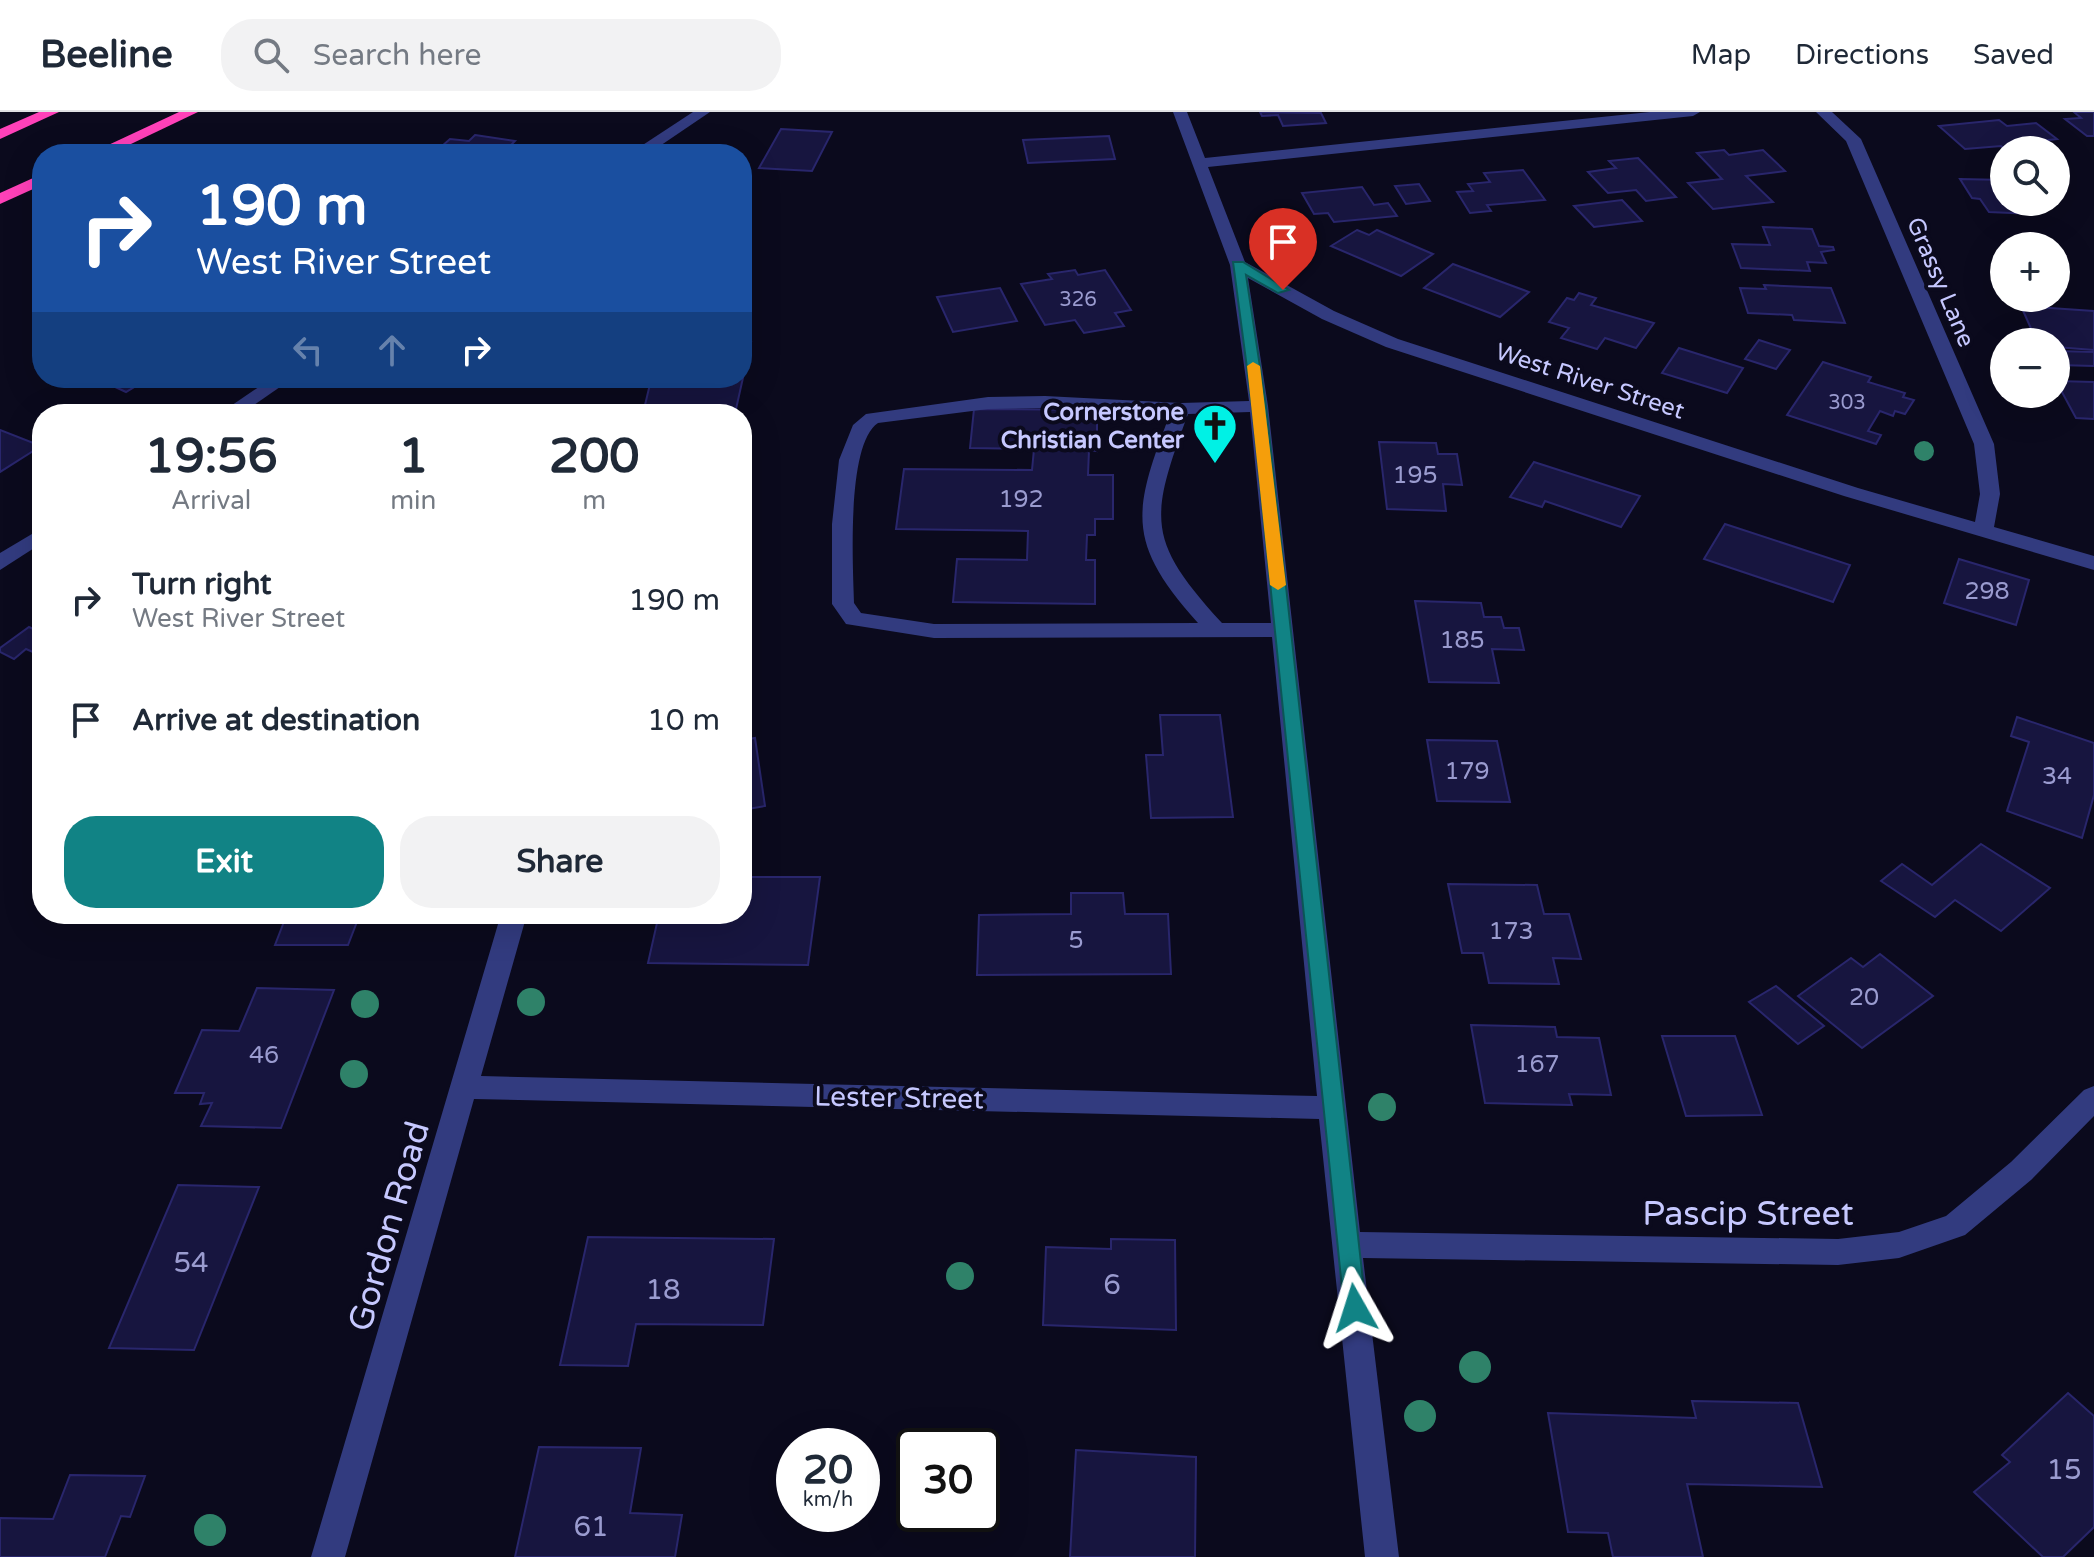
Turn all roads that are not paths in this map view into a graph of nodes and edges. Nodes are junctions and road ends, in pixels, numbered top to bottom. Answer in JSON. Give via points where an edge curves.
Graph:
{"nodes":[{"id":1,"x":52,"y":112,"type":"edge"},
{"id":2,"x":191,"y":112,"type":"edge"},
{"id":3,"x":703,"y":112,"type":"edge"},
{"id":4,"x":1180,"y":112,"type":"edge"},
{"id":5,"x":1693,"y":112,"type":"edge"},
{"id":6,"x":1823,"y":112,"type":"edge"},
{"id":7,"x":0,"y":134,"type":"edge"},
{"id":8,"x":119,"y":144,"type":"edge"},
{"id":9,"x":653,"y":144,"type":"edge"},
{"id":10,"x":1198,"y":163,"type":"junction"},
{"id":11,"x":32,"y":184,"type":"edge"},
{"id":12,"x":0,"y":199,"type":"edge"},
{"id":13,"x":1238,"y":265,"type":"junction"},
{"id":14,"x":268,"y":388,"type":"edge"},
{"id":15,"x":244,"y":404,"type":"edge"},
{"id":16,"x":1259,"y":406,"type":"junction"},
{"id":17,"x":1181,"y":409,"type":"junction"},
{"id":18,"x":1983,"y":532,"type":"junction"},
{"id":19,"x":32,"y":541,"type":"edge"},
{"id":20,"x":0,"y":563,"type":"edge"},
{"id":21,"x":2094,"y":563,"type":"edge"},
{"id":22,"x":1215,"y":629,"type":"junction"},
{"id":23,"x":1282,"y":630,"type":"junction"},
{"id":24,"x":511,"y":924,"type":"edge"},
{"id":25,"x":466,"y":1087,"type":"junction"},
{"id":26,"x":2094,"y":1098,"type":"edge"},
{"id":27,"x":1332,"y":1108,"type":"junction"},
{"id":28,"x":1348,"y":1245,"type":"junction"},
{"id":29,"x":328,"y":1557,"type":"edge"},
{"id":30,"x":1382,"y":1557,"type":"edge"}],
"edges":[{"from":1,"to":7,"type":"highway"},
{"from":2,"to":8,"type":"highway"},
{"from":3,"to":9,"type":"street"},
{"from":4,"to":10,"type":"street"},
{"from":5,"to":10,"type":"street"},
{"from":6,"to":18,"type":"street","name":"Grassy Lane","via":[[1853,139],[1984,444],[1990,494]]},
{"from":10,"to":13,"type":"street"},
{"from":11,"to":12,"type":"highway"},
{"from":13,"to":16,"type":"street"},
{"from":13,"to":18,"type":"street","name":"West River Street","via":[[1392,343]]},
{"from":14,"to":15,"type":"street"},
{"from":16,"to":17,"type":"street"},
{"from":16,"to":23,"type":"street"},
{"from":17,"to":22,"type":"street","via":[[1154,481],[1149,527],[1168,573]]},
{"from":17,"to":22,"type":"street","via":[[988,403],[873,418],[862,425],[849,460],[842,524],[843,604],[854,619],[934,631]]},
{"from":18,"to":21,"type":"street","name":"West River Street"},
{"from":19,"to":20,"type":"street"},
{"from":22,"to":23,"type":"street"},
{"from":23,"to":27,"type":"street"},
{"from":24,"to":25,"type":"street","name":"Gordon Road"},
{"from":25,"to":27,"type":"street","name":"Lester Street"},
{"from":25,"to":29,"type":"street","name":"Gordon Road"},
{"from":26,"to":28,"type":"street","name":"Pascip Street","via":[[2021,1171],[1955,1226],[1899,1245],[1838,1252]]},
{"from":27,"to":28,"type":"street"},
{"from":28,"to":30,"type":"street"}]}
